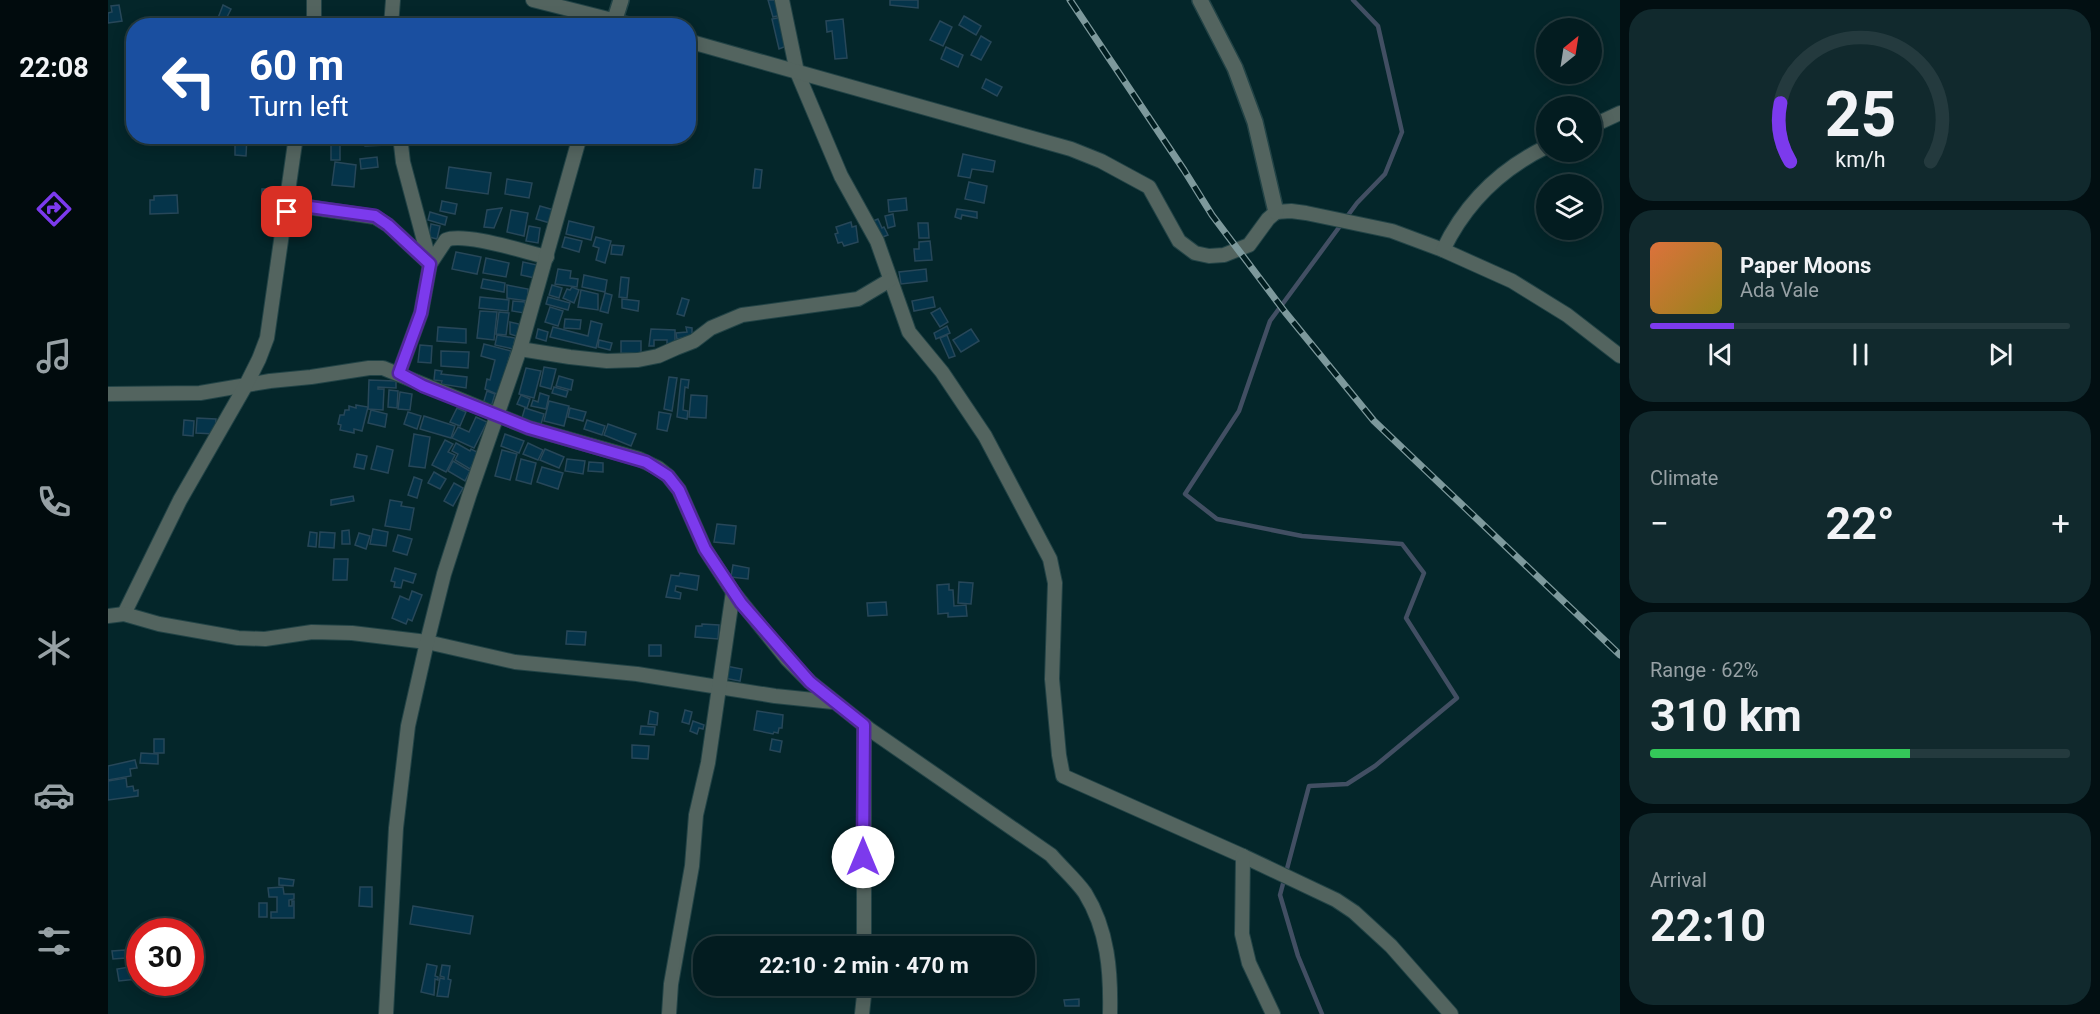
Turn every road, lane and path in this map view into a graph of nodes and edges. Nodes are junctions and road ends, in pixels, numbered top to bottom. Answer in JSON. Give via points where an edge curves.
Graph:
{"nodes":[{"id":1,"x":314,"y":0,"type":"edge"},
{"id":2,"x":393,"y":0,"type":"edge"},
{"id":3,"x":533,"y":0,"type":"edge"},
{"id":4,"x":621,"y":0,"type":"edge"},
{"id":5,"x":782,"y":0,"type":"edge"},
{"id":6,"x":1200,"y":0,"type":"edge"},
{"id":7,"x":314,"y":18,"type":"edge"},
{"id":8,"x":392,"y":18,"type":"edge"},
{"id":9,"x":599,"y":18,"type":"edge"},
{"id":10,"x":615,"y":18,"type":"edge"},
{"id":11,"x":696,"y":43,"type":"edge"},
{"id":12,"x":797,"y":72,"type":"junction"},
{"id":13,"x":1620,"y":113,"type":"edge"},
{"id":14,"x":1602,"y":121,"type":"edge"},
{"id":15,"x":295,"y":144,"type":"edge"},
{"id":16,"x":401,"y":144,"type":"edge"},
{"id":17,"x":578,"y":144,"type":"edge"},
{"id":18,"x":1536,"y":153,"type":"edge"},
{"id":19,"x":288,"y":204,"type":"junction"},
{"id":20,"x":1276,"y":212,"type":"junction"},
{"id":21,"x":1443,"y":250,"type":"junction"},
{"id":22,"x":547,"y":257,"type":"junction"},
{"id":23,"x":430,"y":264,"type":"junction"},
{"id":24,"x":890,"y":280,"type":"junction"},
{"id":25,"x":520,"y":349,"type":"junction"},
{"id":26,"x":1620,"y":356,"type":"edge"},
{"id":27,"x":399,"y":373,"type":"junction"},
{"id":28,"x":246,"y":385,"type":"junction"},
{"id":29,"x":108,"y":394,"type":"edge"},
{"id":30,"x":498,"y":415,"type":"junction"},
{"id":31,"x":733,"y":592,"type":"junction"},
{"id":32,"x":124,"y":614,"type":"junction"},
{"id":33,"x":108,"y":616,"type":"edge"},
{"id":34,"x":427,"y":642,"type":"junction"},
{"id":35,"x":718,"y":688,"type":"junction"},
{"id":36,"x":833,"y":702,"type":"junction"},
{"id":37,"x":864,"y":725,"type":"junction"},
{"id":38,"x":1243,"y":856,"type":"junction"},
{"id":39,"x":864,"y":936,"type":"edge"},
{"id":40,"x":864,"y":996,"type":"edge"},
{"id":41,"x":386,"y":1014,"type":"edge"},
{"id":42,"x":669,"y":1014,"type":"edge"},
{"id":43,"x":862,"y":1014,"type":"edge"},
{"id":44,"x":1110,"y":1014,"type":"edge"},
{"id":45,"x":1273,"y":1014,"type":"edge"},
{"id":46,"x":1451,"y":1014,"type":"edge"}],
"edges":[{"from":1,"to":7,"type":"street"},
{"from":2,"to":8,"type":"street"},
{"from":3,"to":9,"type":"street"},
{"from":4,"to":10,"type":"street"},
{"from":5,"to":12,"type":"street"},
{"from":6,"to":20,"type":"street","via":[[1235,68],[1255,122]]},
{"from":11,"to":12,"type":"street"},
{"from":12,"to":20,"type":"street","via":[[1071,149],[1101,161],[1149,187],[1179,241],[1195,253],[1224,255],[1249,245]]},
{"from":12,"to":24,"type":"street","via":[[841,176],[877,241]]},
{"from":13,"to":14,"type":"street"},
{"from":15,"to":19,"type":"street"},
{"from":16,"to":23,"type":"street"},
{"from":17,"to":22,"type":"street"},
{"from":18,"to":21,"type":"street","via":[[1510,168],[1483,192],[1453,229]]},
{"from":19,"to":23,"type":"street","via":[[375,216]]},
{"from":19,"to":28,"type":"street","via":[[267,338]]},
{"from":20,"to":21,"type":"street","via":[[1306,213],[1392,231]]},
{"from":21,"to":26,"type":"street","via":[[1512,281],[1567,315]]},
{"from":22,"to":23,"type":"street","via":[[457,237],[446,240]]},
{"from":22,"to":25,"type":"street"},
{"from":23,"to":27,"type":"street","via":[[421,313]]},
{"from":24,"to":25,"type":"street","via":[[858,299],[742,315],[658,356],[638,360],[607,361]]},
{"from":24,"to":38,"type":"street","via":[[909,332],[942,372],[985,436],[1050,559],[1055,583],[1052,680],[1063,776]]},
{"from":25,"to":30,"type":"street"},
{"from":27,"to":28,"type":"street","via":[[369,368]]},
{"from":27,"to":30,"type":"street"},
{"from":28,"to":29,"type":"street","via":[[200,393]]},
{"from":28,"to":32,"type":"street","via":[[180,500]]},
{"from":30,"to":31,"type":"street","via":[[529,428],[646,462],[668,476],[679,490],[705,549]]},
{"from":30,"to":34,"type":"street","via":[[444,574]]},
{"from":31,"to":35,"type":"street"},
{"from":31,"to":36,"type":"street","via":[[788,659]]},
{"from":32,"to":33,"type":"street"},
{"from":32,"to":34,"type":"street","via":[[238,638],[331,632]]},
{"from":34,"to":35,"type":"street","via":[[515,662],[637,674]]},
{"from":34,"to":41,"type":"street","via":[[408,726],[396,828]]},
{"from":35,"to":36,"type":"street"},
{"from":35,"to":42,"type":"street"},
{"from":36,"to":37,"type":"street"},
{"from":37,"to":39,"type":"street"},
{"from":37,"to":44,"type":"street","via":[[1051,855],[1076,882],[1104,937],[1109,960]]},
{"from":38,"to":45,"type":"street","via":[[1242,934],[1249,963]]},
{"from":38,"to":46,"type":"street","via":[[1354,912],[1408,963]]},
{"from":40,"to":43,"type":"street"}]}
